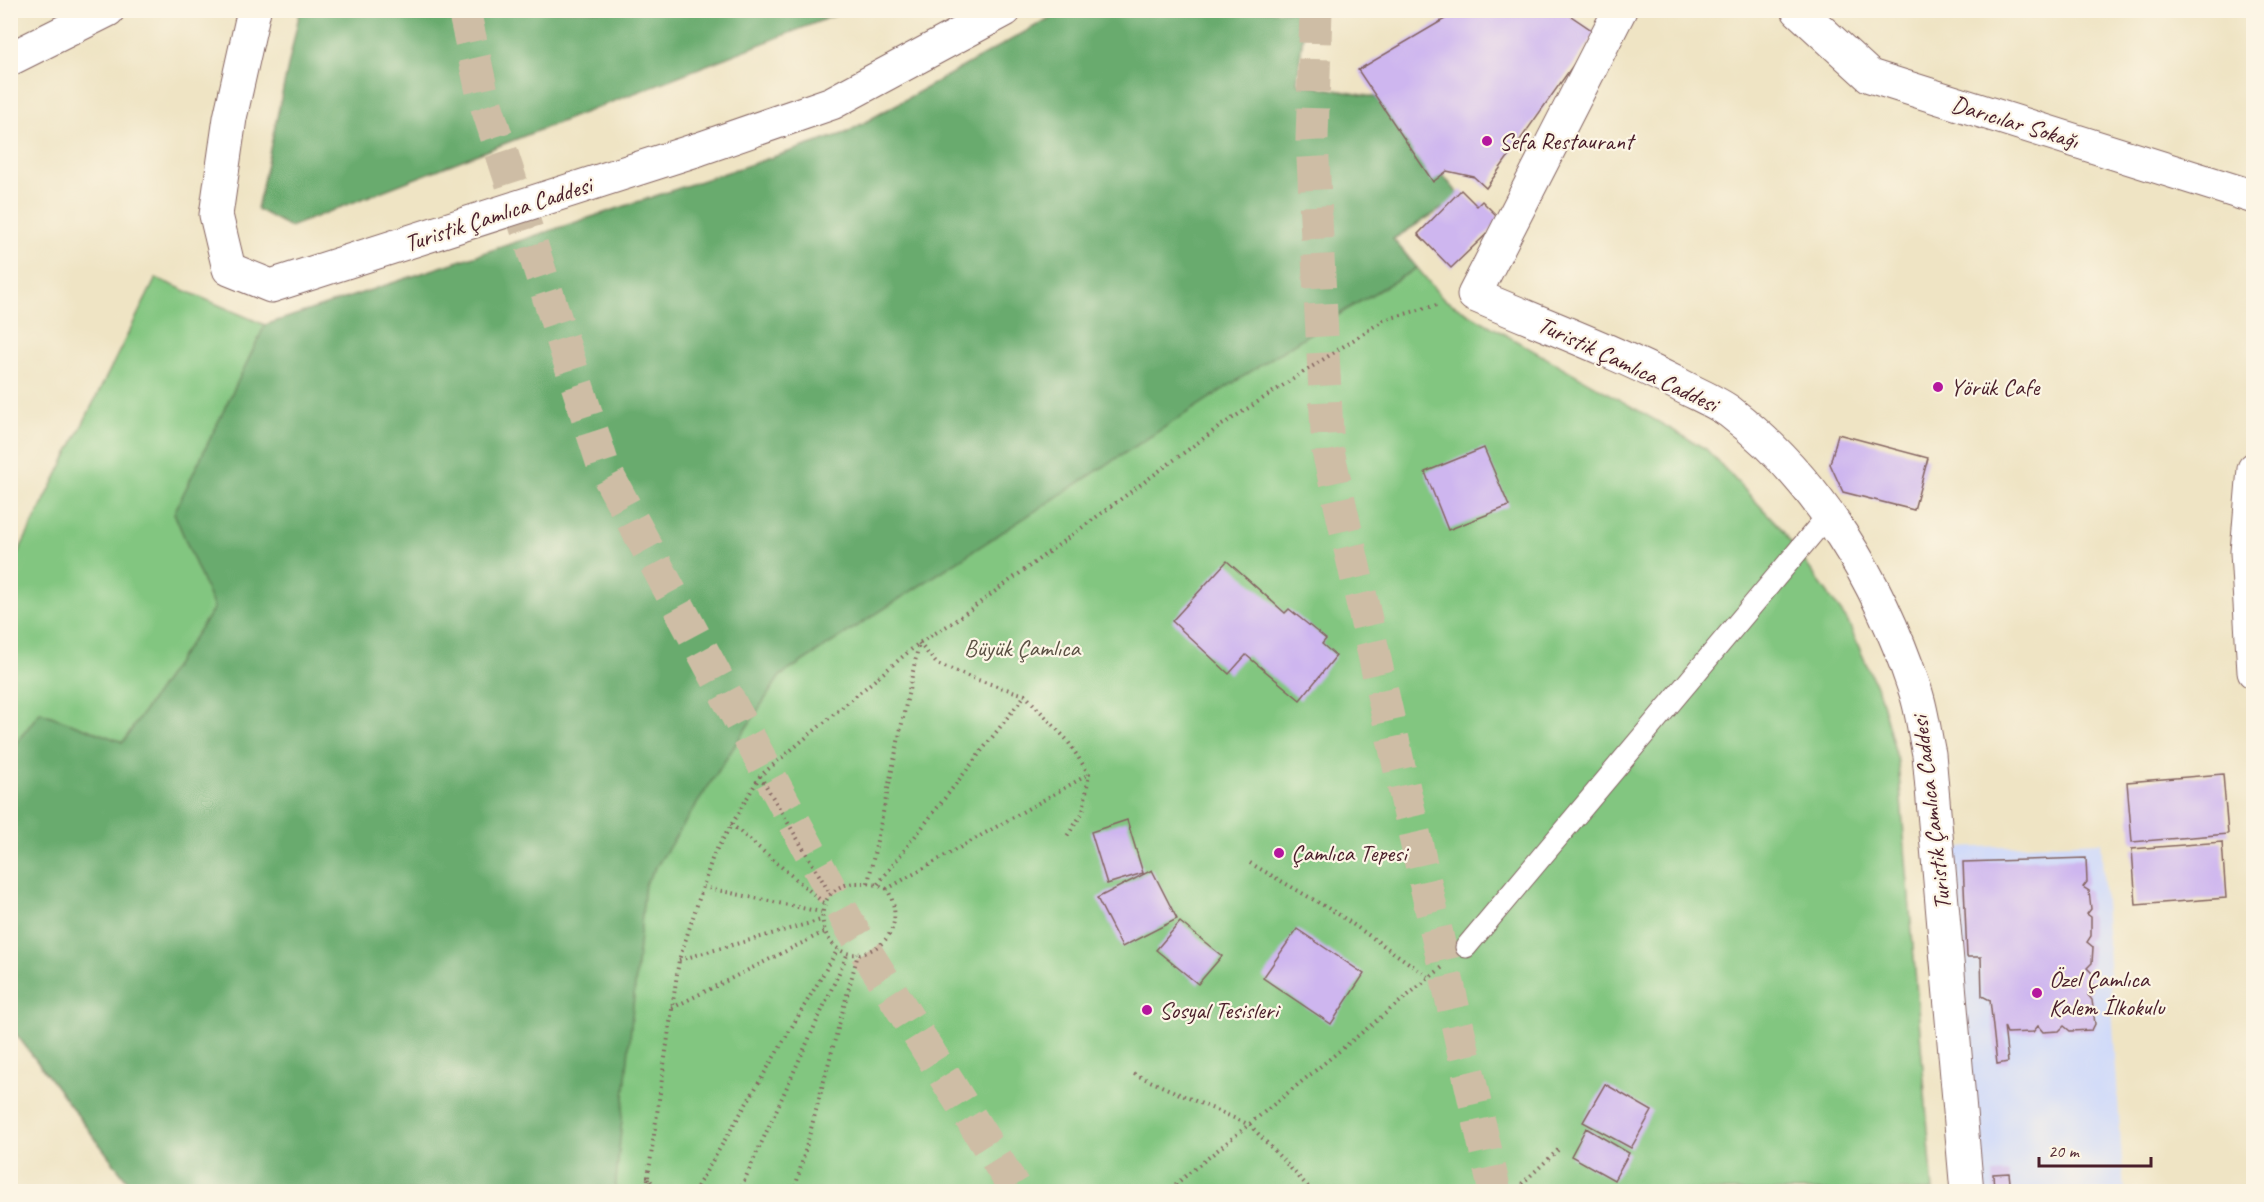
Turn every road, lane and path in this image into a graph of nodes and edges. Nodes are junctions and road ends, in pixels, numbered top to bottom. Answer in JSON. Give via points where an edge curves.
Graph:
{"nodes":[{"id":1,"x":108,"y":10,"type":"edge"},
{"id":2,"x":254,"y":10,"type":"edge"},
{"id":3,"x":1005,"y":10,"type":"edge"},
{"id":4,"x":1620,"y":10,"type":"edge"},
{"id":5,"x":1798,"y":10,"type":"edge"},
{"id":6,"x":10,"y":60,"type":"edge"},
{"id":7,"x":2253,"y":197,"type":"edge"},
{"id":8,"x":1474,"y":295,"type":"junction"},
{"id":9,"x":2253,"y":476,"type":"edge"},
{"id":10,"x":1828,"y":514,"type":"junction"},
{"id":11,"x":919,"y":643,"type":"junction"},
{"id":12,"x":2253,"y":672,"type":"edge"},
{"id":13,"x":1026,"y":695,"type":"junction"},
{"id":14,"x":1089,"y":774,"type":"junction"},
{"id":15,"x":760,"y":776,"type":"junction"},
{"id":16,"x":731,"y":824,"type":"junction"},
{"id":17,"x":1065,"y":839,"type":"dead end"},
{"id":18,"x":1250,"y":863,"type":"dead end"},
{"id":19,"x":868,"y":883,"type":"junction"},
{"id":20,"x":878,"y":884,"type":"junction"},
{"id":21,"x":703,"y":887,"type":"junction"},
{"id":22,"x":887,"y":889,"type":"junction"},
{"id":23,"x":831,"y":895,"type":"junction"},
{"id":24,"x":825,"y":904,"type":"junction"},
{"id":25,"x":821,"y":912,"type":"junction"},
{"id":26,"x":821,"y":920,"type":"junction"},
{"id":27,"x":824,"y":932,"type":"junction"},
{"id":28,"x":1466,"y":947,"type":"joint"},
{"id":29,"x":838,"y":949,"type":"junction"},
{"id":30,"x":848,"y":953,"type":"junction"},
{"id":31,"x":858,"y":954,"type":"junction"},
{"id":32,"x":679,"y":960,"type":"junction"},
{"id":33,"x":1429,"y":977,"type":"junction"},
{"id":34,"x":672,"y":1008,"type":"junction"},
{"id":35,"x":1134,"y":1074,"type":"dead end"},
{"id":36,"x":1250,"y":1125,"type":"junction"},
{"id":37,"x":1558,"y":1150,"type":"dead end"},
{"id":38,"x":648,"y":1177,"type":"junction"},
{"id":39,"x":647,"y":1191,"type":"edge"},
{"id":40,"x":658,"y":1191,"type":"edge"},
{"id":41,"x":694,"y":1191,"type":"edge"},
{"id":42,"x":739,"y":1191,"type":"edge"},
{"id":43,"x":794,"y":1191,"type":"edge"},
{"id":44,"x":1166,"y":1191,"type":"edge"},
{"id":45,"x":1313,"y":1191,"type":"edge"},
{"id":46,"x":1513,"y":1191,"type":"edge"},
{"id":47,"x":1967,"y":1191,"type":"edge"}],
"edges":[{"from":1,"to":6,"type":"street"},
{"from":2,"to":3,"type":"street","name":"Turistik Çamlıca Caddesi","via":[[230,118],[216,215],[229,269],[270,286],[832,103]]},
{"from":4,"to":8,"type":"street"},
{"from":5,"to":7,"type":"street","name":"Darıcılar Sokağı","via":[[1870,76]]},
{"from":8,"to":10,"type":"street","name":"Turistik Çamlıca Caddesi","via":[[1649,370],[1728,411],[1780,456]]},
{"from":8,"to":11,"type":"path","via":[[1384,320],[1219,427],[952,623]]},
{"from":9,"to":12,"type":"street","via":[[2247,552]]},
{"from":10,"to":28,"type":"lane"},
{"from":10,"to":47,"type":"street","name":"Turistik Çamlıca Caddesi","via":[[1867,576],[1892,627],[1915,689],[1929,754]]},
{"from":11,"to":13,"type":"path","via":[[937,664]]},
{"from":11,"to":15,"type":"path"},
{"from":11,"to":19,"type":"path"},
{"from":13,"to":14,"type":"path","via":[[1067,740]]},
{"from":13,"to":20,"type":"path"},
{"from":14,"to":17,"type":"path","via":[[1083,812]]},
{"from":14,"to":22,"type":"path"},
{"from":15,"to":16,"type":"path"},
{"from":15,"to":23,"type":"path"},
{"from":16,"to":21,"type":"path","via":[[712,856]]},
{"from":16,"to":24,"type":"path"},
{"from":18,"to":33,"type":"path","via":[[1338,914]]},
{"from":19,"to":20,"type":"path"},
{"from":19,"to":23,"type":"path","via":[[848,884]]},
{"from":20,"to":22,"type":"path"},
{"from":21,"to":25,"type":"path"},
{"from":21,"to":32,"type":"path"},
{"from":22,"to":31,"type":"path","via":[[895,903],[895,922],[886,940]]},
{"from":23,"to":24,"type":"path"},
{"from":24,"to":25,"type":"path"},
{"from":25,"to":26,"type":"path"},
{"from":26,"to":27,"type":"path"},
{"from":26,"to":32,"type":"path"},
{"from":27,"to":29,"type":"path"},
{"from":27,"to":34,"type":"path"},
{"from":28,"to":33,"type":"path"},
{"from":29,"to":30,"type":"path"},
{"from":29,"to":41,"type":"path"},
{"from":30,"to":31,"type":"path"},
{"from":30,"to":42,"type":"path"},
{"from":31,"to":43,"type":"path"},
{"from":32,"to":34,"type":"path"},
{"from":33,"to":36,"type":"path"},
{"from":34,"to":38,"type":"path"},
{"from":35,"to":36,"type":"path"},
{"from":36,"to":44,"type":"path"},
{"from":36,"to":45,"type":"path"},
{"from":37,"to":46,"type":"path"},
{"from":38,"to":39,"type":"path"},
{"from":38,"to":40,"type":"path"}]}
